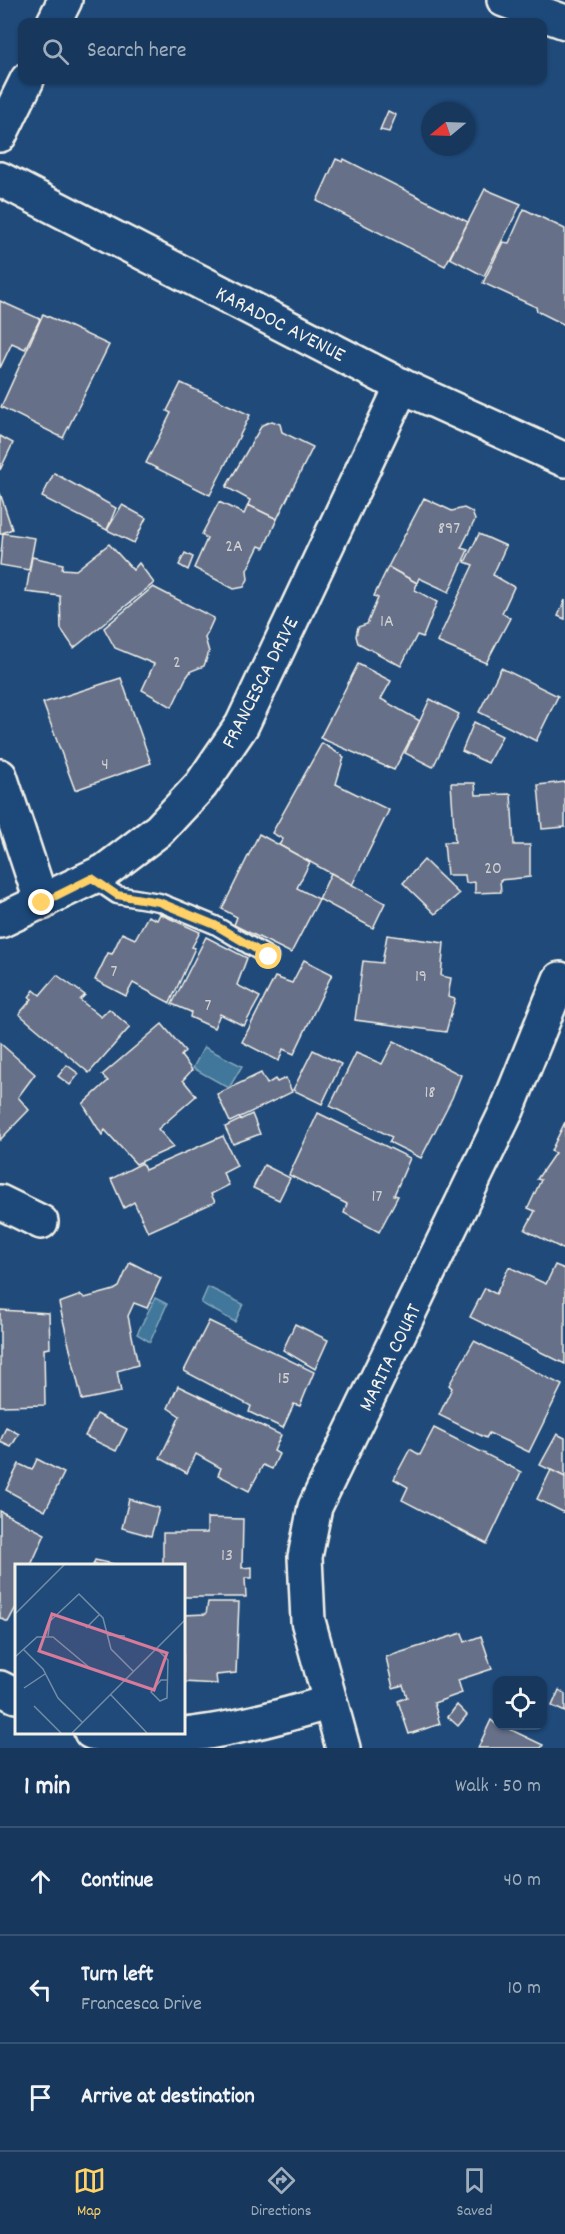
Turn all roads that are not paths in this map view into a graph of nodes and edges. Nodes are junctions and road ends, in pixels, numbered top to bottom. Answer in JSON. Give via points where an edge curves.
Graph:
{"nodes":[{"id":1,"x":65,"y":0,"type":"edge"},
{"id":2,"x":504,"y":0,"type":"edge"},
{"id":3,"x":56,"y":18,"type":"edge"},
{"id":4,"x":565,"y":22,"type":"edge"},
{"id":5,"x":25,"y":84,"type":"edge"},
{"id":6,"x":0,"y":135,"type":"edge"},
{"id":7,"x":0,"y":179,"type":"edge"},
{"id":8,"x":402,"y":386,"type":"junction"},
{"id":9,"x":565,"y":460,"type":"edge"},
{"id":10,"x":0,"y":776,"type":"edge"},
{"id":11,"x":92,"y":878,"type":"junction"},
{"id":12,"x":42,"y":903,"type":"junction"},
{"id":13,"x":0,"y":921,"type":"edge"},
{"id":14,"x":269,"y":957,"type":"dead end"},
{"id":15,"x":560,"y":979,"type":"dead end"},
{"id":16,"x":0,"y":1202,"type":"edge"},
{"id":17,"x":41,"y":1222,"type":"dead end"},
{"id":18,"x":0,"y":1688,"type":"edge"},
{"id":19,"x":15,"y":1696,"type":"edge"},
{"id":20,"x":330,"y":1702,"type":"junction"},
{"id":21,"x":94,"y":1733,"type":"edge"},
{"id":22,"x":343,"y":1748,"type":"edge"}],
"edges":[{"from":1,"to":3,"type":"street"},
{"from":2,"to":4,"type":"street"},
{"from":5,"to":6,"type":"street"},
{"from":7,"to":8,"type":"street","name":"KARADOC AVENUE"},
{"from":8,"to":9,"type":"street","name":"KARADOC AVENUE"},
{"from":8,"to":11,"type":"street","name":"FRANCESCA DRIVE","via":[[242,725],[201,784],[159,830]]},
{"from":10,"to":12,"type":"street"},
{"from":11,"to":12,"type":"street","name":"FRANCESCA DRIVE"},
{"from":11,"to":14,"type":"lane","via":[[117,895],[159,902],[215,925]]},
{"from":12,"to":13,"type":"street","name":"FRANCESCA DRIVE"},
{"from":15,"to":20,"type":"street","name":"MARITA COURT","via":[[507,1110],[315,1507],[305,1557],[308,1621]]},
{"from":16,"to":17,"type":"street"},
{"from":18,"to":19,"type":"street"},
{"from":20,"to":21,"type":"street","via":[[187,1745],[152,1747],[112,1742]]},
{"from":20,"to":22,"type":"street","name":"MARITA COURT"}]}
